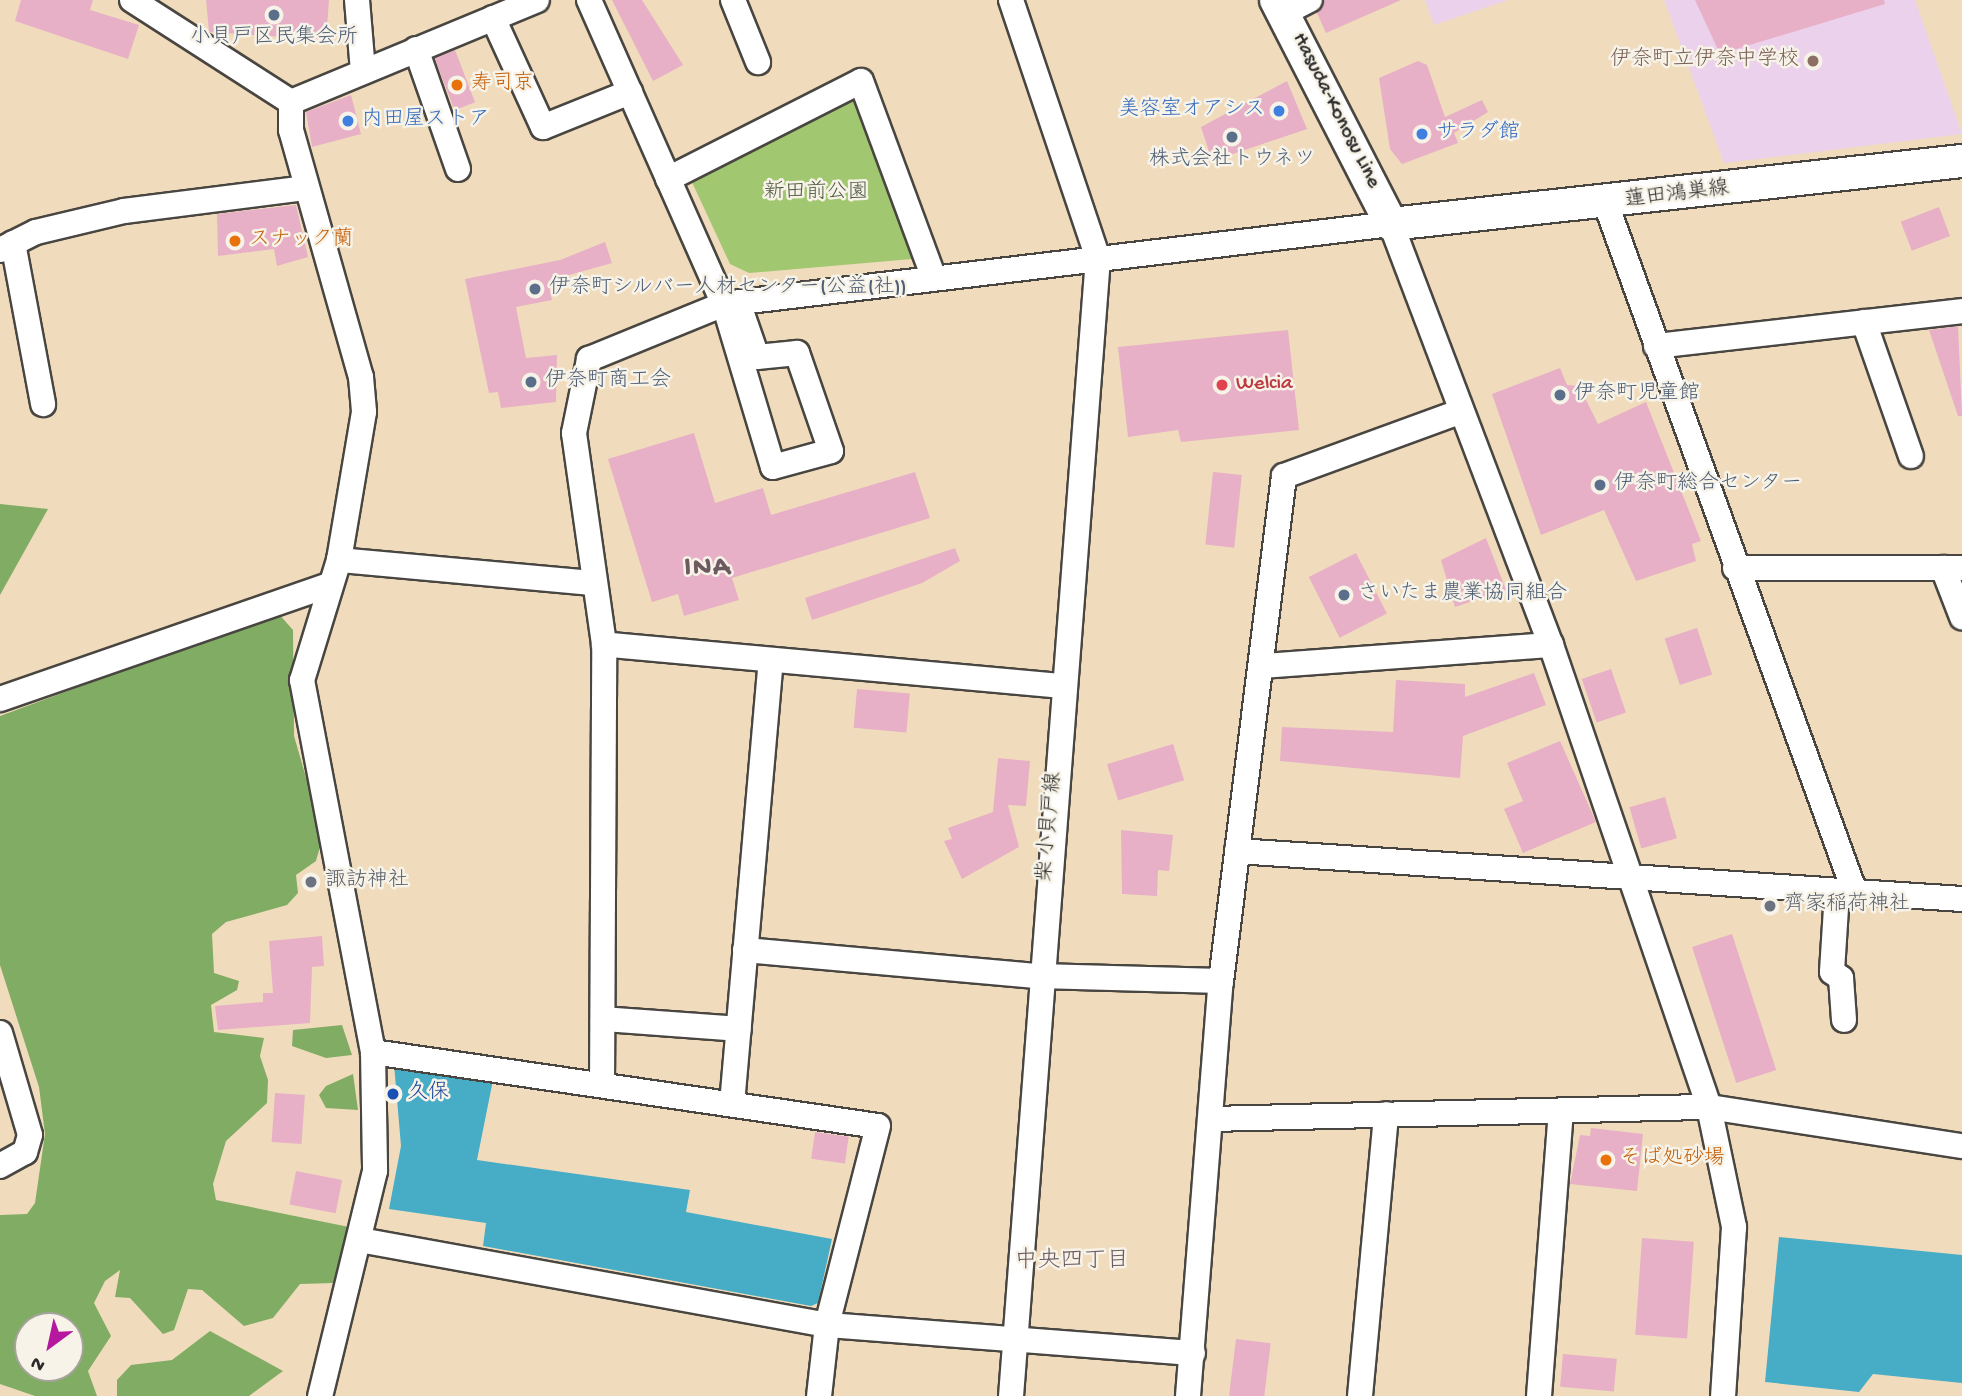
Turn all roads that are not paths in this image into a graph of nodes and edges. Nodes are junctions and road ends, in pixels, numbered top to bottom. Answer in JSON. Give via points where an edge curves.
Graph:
{"nodes":[{"id":1,"x":132,"y":0,"type":"edge"},
{"id":2,"x":358,"y":0,"type":"edge"},
{"id":3,"x":537,"y":0,"type":"edge"},
{"id":4,"x":589,"y":0,"type":"edge"},
{"id":5,"x":733,"y":0,"type":"edge"},
{"id":6,"x":1011,"y":0,"type":"edge"},
{"id":7,"x":1290,"y":4,"type":"edge"},
{"id":8,"x":495,"y":11,"type":"edge"},
{"id":9,"x":416,"y":49,"type":"junction"},
{"id":10,"x":758,"y":62,"type":"dead end"},
{"id":11,"x":363,"y":72,"type":"junction"},
{"id":12,"x":629,"y":92,"type":"junction"},
{"id":13,"x":291,"y":102,"type":"junction"},
{"id":14,"x":1962,"y":161,"type":"edge"},
{"id":15,"x":458,"y":169,"type":"dead end"},
{"id":16,"x":668,"y":179,"type":"junction"},
{"id":17,"x":306,"y":188,"type":"junction"},
{"id":18,"x":1606,"y":204,"type":"junction"},
{"id":19,"x":1391,"y":224,"type":"junction"},
{"id":20,"x":6,"y":246,"type":"edge"},
{"id":21,"x":1098,"y":258,"type":"junction"},
{"id":22,"x":934,"y":278,"type":"junction"},
{"id":23,"x":731,"y":303,"type":"junction"},
{"id":24,"x":1962,"y":311,"type":"edge"},
{"id":25,"x":1864,"y":322,"type":"junction"},
{"id":26,"x":1656,"y":346,"type":"junction"},
{"id":27,"x":43,"y":404,"type":"dead end"},
{"id":28,"x":1462,"y":411,"type":"junction"},
{"id":29,"x":1911,"y":456,"type":"dead end"},
{"id":30,"x":339,"y":560,"type":"junction"},
{"id":31,"x":1735,"y":568,"type":"junction"},
{"id":32,"x":1952,"y":568,"type":"edge"},
{"id":33,"x":594,"y":583,"type":"junction"},
{"id":34,"x":326,"y":586,"type":"junction"},
{"id":35,"x":1962,"y":617,"type":"edge"},
{"id":36,"x":604,"y":643,"type":"junction"},
{"id":37,"x":1551,"y":645,"type":"junction"},
{"id":38,"x":771,"y":661,"type":"junction"},
{"id":39,"x":1263,"y":666,"type":"junction"},
{"id":40,"x":1062,"y":686,"type":"junction"},
{"id":41,"x":0,"y":699,"type":"edge"},
{"id":42,"x":1237,"y":851,"type":"junction"},
{"id":43,"x":1630,"y":875,"type":"junction"},
{"id":44,"x":1846,"y":892,"type":"junction"},
{"id":45,"x":1962,"y":899,"type":"edge"},
{"id":46,"x":745,"y":950,"type":"junction"},
{"id":47,"x":1039,"y":976,"type":"junction"},
{"id":48,"x":1220,"y":981,"type":"junction"},
{"id":49,"x":603,"y":1019,"type":"junction"},
{"id":50,"x":1844,"y":1020,"type":"dead end"},
{"id":51,"x":739,"y":1029,"type":"junction"},
{"id":52,"x":0,"y":1033,"type":"edge"},
{"id":53,"x":373,"y":1052,"type":"junction"},
{"id":54,"x":602,"y":1085,"type":"junction"},
{"id":55,"x":732,"y":1104,"type":"junction"},
{"id":56,"x":1709,"y":1107,"type":"junction"},
{"id":57,"x":1561,"y":1111,"type":"junction"},
{"id":58,"x":1386,"y":1114,"type":"junction"},
{"id":59,"x":1211,"y":1119,"type":"junction"},
{"id":60,"x":1962,"y":1146,"type":"edge"},
{"id":61,"x":0,"y":1166,"type":"edge"},
{"id":62,"x":360,"y":1240,"type":"junction"},
{"id":63,"x":827,"y":1325,"type":"junction"},
{"id":64,"x":1017,"y":1342,"type":"junction"},
{"id":65,"x":1193,"y":1353,"type":"junction"},
{"id":66,"x":320,"y":1396,"type":"edge"},
{"id":67,"x":819,"y":1396,"type":"edge"},
{"id":68,"x":1011,"y":1396,"type":"edge"},
{"id":69,"x":1188,"y":1396,"type":"edge"},
{"id":70,"x":1360,"y":1396,"type":"edge"},
{"id":71,"x":1539,"y":1396,"type":"edge"},
{"id":72,"x":1723,"y":1396,"type":"edge"}],
"edges":[{"from":1,"to":13,"type":"street"},
{"from":2,"to":11,"type":"street"},
{"from":3,"to":8,"type":"street"},
{"from":4,"to":12,"type":"street"},
{"from":5,"to":10,"type":"street"},
{"from":6,"to":21,"type":"street"},
{"from":7,"to":19,"type":"main road","name":"Hasuda-Konosu Line"},
{"from":8,"to":9,"type":"street"},
{"from":8,"to":12,"type":"street","via":[[543,127]]},
{"from":9,"to":11,"type":"street"},
{"from":9,"to":15,"type":"street"},
{"from":11,"to":13,"type":"street"},
{"from":12,"to":16,"type":"street"},
{"from":13,"to":17,"type":"street"},
{"from":14,"to":18,"type":"main road","name":"蓮田鴻巣線"},
{"from":16,"to":22,"type":"street","via":[[860,81]]},
{"from":16,"to":23,"type":"street"},
{"from":17,"to":20,"type":"street","via":[[124,211]]},
{"from":17,"to":30,"type":"street","via":[[361,377],[361,445]]},
{"from":18,"to":19,"type":"main road","name":"蓮田鴻巣線"},
{"from":18,"to":26,"type":"street"},
{"from":19,"to":21,"type":"street"},
{"from":19,"to":28,"type":"street"},
{"from":20,"to":27,"type":"street"},
{"from":21,"to":22,"type":"street"},
{"from":21,"to":40,"type":"street","name":"柴 小貝戸線"},
{"from":22,"to":23,"type":"street"},
{"from":23,"to":23,"type":"street","via":[[757,357],[797,353],[831,451],[773,467]]},
{"from":23,"to":33,"type":"street","via":[[589,359],[574,433]]},
{"from":24,"to":25,"type":"street"},
{"from":25,"to":26,"type":"street"},
{"from":25,"to":29,"type":"street"},
{"from":26,"to":31,"type":"street"},
{"from":28,"to":37,"type":"street"},
{"from":28,"to":39,"type":"street","via":[[1284,476]]},
{"from":30,"to":33,"type":"street"},
{"from":30,"to":34,"type":"street"},
{"from":31,"to":32,"type":"street"},
{"from":31,"to":44,"type":"street"},
{"from":32,"to":35,"type":"street"},
{"from":33,"to":36,"type":"street"},
{"from":34,"to":41,"type":"street"},
{"from":34,"to":53,"type":"street","via":[[302,680]]},
{"from":36,"to":38,"type":"street"},
{"from":36,"to":49,"type":"street"},
{"from":37,"to":39,"type":"street"},
{"from":37,"to":43,"type":"street"},
{"from":38,"to":40,"type":"street"},
{"from":38,"to":46,"type":"street"},
{"from":39,"to":42,"type":"street"},
{"from":40,"to":47,"type":"street","name":"柴 小貝戸線"},
{"from":42,"to":43,"type":"street"},
{"from":42,"to":48,"type":"street"},
{"from":43,"to":44,"type":"street"},
{"from":43,"to":56,"type":"street"},
{"from":44,"to":45,"type":"street"},
{"from":44,"to":50,"type":"street","via":[[1832,972],[1841,978]]},
{"from":46,"to":47,"type":"street"},
{"from":46,"to":51,"type":"street"},
{"from":47,"to":48,"type":"street"},
{"from":47,"to":64,"type":"street","name":"柴 小貝戸線"},
{"from":48,"to":59,"type":"street"},
{"from":49,"to":51,"type":"street"},
{"from":49,"to":54,"type":"street"},
{"from":51,"to":55,"type":"street"},
{"from":52,"to":61,"type":"street","via":[[30,1135],[25,1152]]},
{"from":53,"to":54,"type":"street"},
{"from":53,"to":62,"type":"street","via":[[375,1171]]},
{"from":54,"to":55,"type":"street"},
{"from":55,"to":63,"type":"street","via":[[878,1126]]},
{"from":56,"to":57,"type":"street"},
{"from":56,"to":60,"type":"street"},
{"from":56,"to":72,"type":"street","via":[[1734,1227]]},
{"from":57,"to":58,"type":"street"},
{"from":57,"to":71,"type":"street"},
{"from":58,"to":59,"type":"street"},
{"from":58,"to":70,"type":"street"},
{"from":59,"to":65,"type":"street"},
{"from":62,"to":63,"type":"street"},
{"from":62,"to":66,"type":"street"},
{"from":63,"to":64,"type":"street"},
{"from":63,"to":67,"type":"street"},
{"from":64,"to":65,"type":"street"},
{"from":64,"to":68,"type":"street","name":"柴 小貝戸線"},
{"from":65,"to":69,"type":"street"}]}
